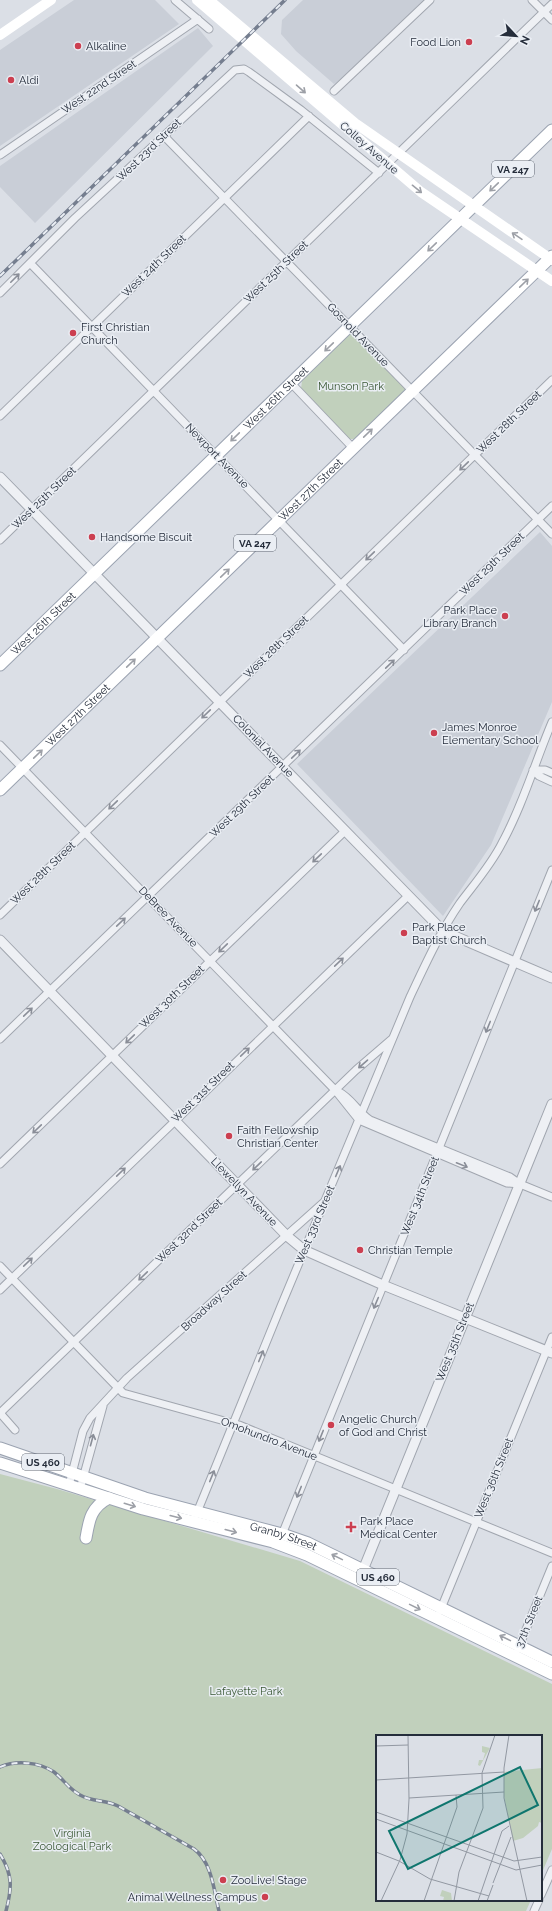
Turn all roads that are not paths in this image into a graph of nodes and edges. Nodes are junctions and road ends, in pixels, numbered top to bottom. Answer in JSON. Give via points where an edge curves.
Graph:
{"nodes":[{"id":1,"x":51,"y":0,"type":"edge"},
{"id":2,"x":175,"y":0,"type":"edge"},
{"id":3,"x":197,"y":0,"type":"edge"},
{"id":4,"x":209,"y":0,"type":"edge"},
{"id":5,"x":430,"y":0,"type":"edge"},
{"id":6,"x":532,"y":0,"type":"edge"},
{"id":7,"x":552,"y":4,"type":"edge"},
{"id":8,"x":544,"y":12,"type":"junction"},
{"id":9,"x":198,"y":19,"type":"junction"},
{"id":10,"x":552,"y":20,"type":"edge"},
{"id":11,"x":209,"y":29,"type":"dead end"},
{"id":12,"x":0,"y":35,"type":"edge"},
{"id":13,"x":334,"y":90,"type":"dead end"},
{"id":14,"x":309,"y":116,"type":"junction"},
{"id":15,"x":552,"y":130,"type":"edge"},
{"id":16,"x":164,"y":136,"type":"junction"},
{"id":17,"x":398,"y":154,"type":"junction"},
{"id":18,"x":0,"y":155,"type":"edge"},
{"id":19,"x":388,"y":164,"type":"junction"},
{"id":20,"x":379,"y":172,"type":"junction"},
{"id":21,"x":225,"y":197,"type":"junction"},
{"id":22,"x":474,"y":207,"type":"junction"},
{"id":23,"x":460,"y":220,"type":"junction"},
{"id":24,"x":551,"y":258,"type":"edge"},
{"id":25,"x":287,"y":262,"type":"junction"},
{"id":26,"x":30,"y":263,"type":"junction"},
{"id":27,"x":537,"y":271,"type":"junction"},
{"id":28,"x":552,"y":281,"type":"edge"},
{"id":29,"x":0,"y":293,"type":"edge"},
{"id":30,"x":350,"y":326,"type":"junction"},
{"id":31,"x":92,"y":327,"type":"junction"},
{"id":32,"x":552,"y":380,"type":"edge"},
{"id":33,"x":291,"y":384,"type":"junction"},
{"id":34,"x":154,"y":391,"type":"junction"},
{"id":35,"x":412,"y":391,"type":"junction"},
{"id":36,"x":0,"y":416,"type":"edge"},
{"id":37,"x":353,"y":448,"type":"junction"},
{"id":38,"x":216,"y":455,"type":"junction"},
{"id":39,"x":475,"y":455,"type":"junction"},
{"id":40,"x":0,"y":476,"type":"edge"},
{"id":41,"x":552,"y":506,"type":"edge"},
{"id":42,"x":32,"y":510,"type":"junction"},
{"id":43,"x":279,"y":520,"type":"junction"},
{"id":44,"x":537,"y":520,"type":"junction"},
{"id":45,"x":552,"y":534,"type":"edge"},
{"id":46,"x":0,"y":540,"type":"edge"},
{"id":47,"x":94,"y":574,"type":"junction"},
{"id":48,"x":341,"y":584,"type":"junction"},
{"id":49,"x":157,"y":638,"type":"junction"},
{"id":50,"x":404,"y":650,"type":"junction"},
{"id":51,"x":0,"y":665,"type":"edge"},
{"id":52,"x":220,"y":702,"type":"junction"},
{"id":53,"x":552,"y":722,"type":"edge"},
{"id":54,"x":0,"y":744,"type":"edge"},
{"id":55,"x":283,"y":766,"type":"junction"},
{"id":56,"x":23,"y":768,"type":"junction"},
{"id":57,"x":533,"y":770,"type":"junction"},
{"id":58,"x":552,"y":773,"type":"edge"},
{"id":59,"x":552,"y":782,"type":"edge"},
{"id":60,"x":0,"y":790,"type":"edge"},
{"id":61,"x":345,"y":831,"type":"junction"},
{"id":62,"x":85,"y":832,"type":"junction"},
{"id":63,"x":552,"y":870,"type":"edge"},
{"id":64,"x":408,"y":896,"type":"junction"},
{"id":65,"x":148,"y":897,"type":"junction"},
{"id":66,"x":0,"y":915,"type":"edge"},
{"id":67,"x":443,"y":931,"type":"junction"},
{"id":68,"x":0,"y":940,"type":"edge"},
{"id":69,"x":210,"y":961,"type":"junction"},
{"id":70,"x":514,"y":962,"type":"junction"},
{"id":71,"x":552,"y":978,"type":"edge"},
{"id":72,"x":50,"y":991,"type":"junction"},
{"id":73,"x":273,"y":1026,"type":"junction"},
{"id":74,"x":393,"y":1038,"type":"junction"},
{"id":75,"x":0,"y":1039,"type":"edge"},
{"id":76,"x":112,"y":1056,"type":"junction"},
{"id":77,"x":335,"y":1090,"type":"junction"},
{"id":78,"x":552,"y":1104,"type":"edge"},
{"id":79,"x":361,"y":1117,"type":"junction"},
{"id":80,"x":174,"y":1120,"type":"junction"},
{"id":81,"x":438,"y":1151,"type":"junction"},
{"id":82,"x":0,"y":1164,"type":"edge"},
{"id":83,"x":520,"y":1184,"type":"junction"},
{"id":84,"x":237,"y":1185,"type":"junction"},
{"id":85,"x":552,"y":1197,"type":"edge"},
{"id":86,"x":326,"y":1199,"type":"junction"},
{"id":87,"x":286,"y":1236,"type":"junction"},
{"id":88,"x":304,"y":1250,"type":"junction"},
{"id":89,"x":0,"y":1266,"type":"edge"},
{"id":90,"x":11,"y":1278,"type":"junction"},
{"id":91,"x":384,"y":1285,"type":"junction"},
{"id":92,"x":0,"y":1290,"type":"edge"},
{"id":93,"x":465,"y":1318,"type":"junction"},
{"id":94,"x":552,"y":1337,"type":"edge"},
{"id":95,"x":74,"y":1343,"type":"junction"},
{"id":96,"x":549,"y":1352,"type":"edge"},
{"id":97,"x":117,"y":1388,"type":"junction"},
{"id":98,"x":103,"y":1404,"type":"junction"},
{"id":99,"x":0,"y":1413,"type":"edge"},
{"id":100,"x":233,"y":1423,"type":"junction"},
{"id":101,"x":15,"y":1430,"type":"dead end"},
{"id":102,"x":0,"y":1448,"type":"edge"},
{"id":103,"x":313,"y":1456,"type":"junction"},
{"id":104,"x":0,"y":1463,"type":"edge"},
{"id":105,"x":72,"y":1472,"type":"junction"},
{"id":106,"x":83,"y":1476,"type":"junction"},
{"id":107,"x":69,"y":1485,"type":"junction"},
{"id":108,"x":80,"y":1489,"type":"junction"},
{"id":109,"x":396,"y":1489,"type":"junction"},
{"id":110,"x":109,"y":1498,"type":"junction"},
{"id":111,"x":195,"y":1517,"type":"junction"},
{"id":112,"x":476,"y":1521,"type":"junction"},
{"id":113,"x":86,"y":1538,"type":"dead end"},
{"id":114,"x":280,"y":1539,"type":"junction"},
{"id":115,"x":552,"y":1553,"type":"edge"},
{"id":116,"x":552,"y":1566,"type":"edge"},
{"id":117,"x":361,"y":1575,"type":"junction"},
{"id":118,"x":440,"y":1613,"type":"junction"},
{"id":119,"x":518,"y":1651,"type":"junction"},
{"id":120,"x":552,"y":1662,"type":"edge"},
{"id":121,"x":552,"y":1674,"type":"edge"},
{"id":122,"x":552,"y":1870,"type":"edge"},
{"id":123,"x":549,"y":1886,"type":"edge"},
{"id":124,"x":542,"y":1894,"type":"edge"},
{"id":125,"x":539,"y":1901,"type":"edge"},
{"id":126,"x":534,"y":1911,"type":"edge"}],
"edges":[{"from":1,"to":12,"type":"main road"},
{"from":2,"to":9,"type":"street"},
{"from":3,"to":19,"type":"main road","name":"Colley Avenue","one_way":true},
{"from":4,"to":17,"type":"main road","name":"Colley Avenue","via":[[349,119]]},
{"from":5,"to":13,"type":"street"},
{"from":6,"to":8,"type":"street"},
{"from":7,"to":8,"type":"street","name":"West 25th Street"},
{"from":8,"to":10,"type":"street"},
{"from":8,"to":17,"type":"street","name":"West 25th Street"},
{"from":9,"to":11,"type":"street"},
{"from":9,"to":18,"type":"street","name":"West 22nd Street"},
{"from":14,"to":16,"type":"street","name":"West 23rd Street","via":[[249,72],[240,69],[224,79]]},
{"from":14,"to":20,"type":"street"},
{"from":14,"to":21,"type":"street","name":"West 24th Street"},
{"from":15,"to":22,"type":"main road","name":"West 26th Street","number":"VA 247","one_way":true},
{"from":16,"to":21,"type":"street","name":"Gosnold Avenue"},
{"from":16,"to":26,"type":"street","name":"West 23rd Street"},
{"from":17,"to":19,"type":"street","name":"West 25th Street"},
{"from":17,"to":22,"type":"main road","name":"Colley Avenue"},
{"from":19,"to":20,"type":"street","name":"West 25th Street"},
{"from":19,"to":23,"type":"main road","name":"Colley Avenue","one_way":true},
{"from":20,"to":25,"type":"street","name":"West 25th Street"},
{"from":21,"to":25,"type":"street","name":"Gosnold Avenue"},
{"from":21,"to":31,"type":"street","name":"West 24th Street"},
{"from":22,"to":23,"type":"main road","name":"West 26th Street","number":"VA 247"},
{"from":24,"to":22,"type":"main road","name":"Colley Avenue","one_way":true},
{"from":23,"to":27,"type":"main road","name":"Colley Avenue"},
{"from":23,"to":30,"type":"main road","name":"West 26th Street","number":"VA 247","one_way":true},
{"from":24,"to":27,"type":"main road","name":"West 27th Street","number":"VA 247"},
{"from":25,"to":30,"type":"street","name":"Gosnold Avenue"},
{"from":25,"to":34,"type":"street","name":"West 25th Street"},
{"from":29,"to":26,"type":"street","name":"West 23rd Street","one_way":true},
{"from":26,"to":31,"type":"street","name":"Newport Avenue"},
{"from":27,"to":28,"type":"main road","name":"Colley Avenue"},
{"from":35,"to":27,"type":"main road","name":"West 27th Street","number":"VA 247","one_way":true},
{"from":30,"to":33,"type":"main road","name":"West 26th Street","number":"VA 247","one_way":true},
{"from":30,"to":35,"type":"street","name":"Gosnold Avenue"},
{"from":31,"to":34,"type":"street","name":"Newport Avenue"},
{"from":31,"to":36,"type":"street","name":"West 24th Street"},
{"from":32,"to":39,"type":"street","name":"West 28th Street"},
{"from":33,"to":37,"type":"street"},
{"from":33,"to":38,"type":"main road","name":"West 26th Street","number":"VA 247","one_way":true},
{"from":34,"to":38,"type":"street","name":"Newport Avenue"},
{"from":34,"to":42,"type":"street","name":"West 25th Street"},
{"from":37,"to":35,"type":"main road","name":"West 27th Street","number":"VA 247","one_way":true},
{"from":35,"to":39,"type":"street","name":"Gosnold Avenue"},
{"from":37,"to":43,"type":"main road","name":"West 27th Street","number":"VA 247"},
{"from":38,"to":43,"type":"street","name":"Newport Avenue"},
{"from":38,"to":47,"type":"main road","name":"West 26th Street","number":"VA 247"},
{"from":39,"to":44,"type":"street","name":"Gosnold Avenue"},
{"from":39,"to":48,"type":"street","name":"West 28th Street","one_way":true},
{"from":40,"to":42,"type":"street","name":"Colonial Avenue"},
{"from":41,"to":44,"type":"street","name":"West 29th Street"},
{"from":42,"to":46,"type":"street","name":"West 25th Street"},
{"from":42,"to":47,"type":"street","name":"Colonial Avenue"},
{"from":43,"to":48,"type":"street","name":"Newport Avenue"},
{"from":49,"to":43,"type":"main road","name":"West 27th Street","number":"VA 247","one_way":true},
{"from":44,"to":45,"type":"street","name":"Gosnold Avenue"},
{"from":44,"to":50,"type":"street","name":"West 29th Street"},
{"from":47,"to":49,"type":"street","name":"Colonial Avenue"},
{"from":47,"to":51,"type":"main road","name":"West 26th Street","number":"VA 247"},
{"from":48,"to":50,"type":"street","name":"Newport Avenue"},
{"from":48,"to":52,"type":"street","name":"West 28th Street"},
{"from":49,"to":52,"type":"street","name":"Colonial Avenue"},
{"from":56,"to":49,"type":"main road","name":"West 27th Street","number":"VA 247","one_way":true},
{"from":55,"to":50,"type":"street","name":"West 29th Street","one_way":true},
{"from":52,"to":55,"type":"street","name":"Colonial Avenue"},
{"from":52,"to":62,"type":"street","name":"West 28th Street","one_way":true},
{"from":53,"to":57,"type":"street","name":"West 33rd Street"},
{"from":54,"to":56,"type":"street","name":"DeBree Avenue"},
{"from":55,"to":61,"type":"street","name":"Colonial Avenue"},
{"from":55,"to":65,"type":"street","name":"West 29th Street"},
{"from":56,"to":60,"type":"main road","name":"West 27th Street","number":"VA 247"},
{"from":56,"to":62,"type":"street","name":"DeBree Avenue"},
{"from":57,"to":58,"type":"street"},
{"from":57,"to":59,"type":"street"},
{"from":57,"to":67,"type":"street","name":"West 33rd Street","via":[[502,844]]},
{"from":61,"to":64,"type":"street","name":"Colonial Avenue"},
{"from":61,"to":69,"type":"street","name":"West 30th Street","one_way":true},
{"from":62,"to":65,"type":"street","name":"DeBree Avenue"},
{"from":62,"to":66,"type":"street","name":"West 28th Street"},
{"from":63,"to":70,"type":"street","name":"West 34th Street","one_way":true},
{"from":64,"to":67,"type":"street","name":"Colonial Avenue"},
{"from":73,"to":64,"type":"street","name":"West 31st Street","one_way":true},
{"from":65,"to":69,"type":"street","name":"DeBree Avenue"},
{"from":72,"to":65,"type":"street","name":"West 29th Street","one_way":true},
{"from":67,"to":70,"type":"street","name":"Colonial Avenue"},
{"from":67,"to":74,"type":"street","name":"West 33rd Street","via":[[428,958]]},
{"from":68,"to":72,"type":"street","name":"Llewellyn Avenue"},
{"from":69,"to":73,"type":"street","name":"DeBree Avenue"},
{"from":69,"to":76,"type":"street","name":"West 30th Street","one_way":true},
{"from":70,"to":71,"type":"street","name":"Colonial Avenue"},
{"from":70,"to":81,"type":"street","name":"West 34th Street","one_way":true},
{"from":75,"to":72,"type":"street","name":"West 29th Street","one_way":true},
{"from":72,"to":76,"type":"street","name":"Llewellyn Avenue"},
{"from":73,"to":77,"type":"street","name":"DeBree Avenue"},
{"from":80,"to":73,"type":"street","name":"West 31st Street","one_way":true},
{"from":74,"to":77,"type":"street","name":"West 32nd Street","one_way":true},
{"from":74,"to":79,"type":"street","name":"West 33rd Street"},
{"from":76,"to":80,"type":"street","name":"Llewellyn Avenue"},
{"from":76,"to":82,"type":"street","name":"West 30th Street","one_way":true},
{"from":77,"to":79,"type":"street","name":"DeBree Avenue","via":[[344,1095]]},
{"from":77,"to":84,"type":"street","name":"West 32nd Street","one_way":true},
{"from":78,"to":83,"type":"street","name":"West 35th Street"},
{"from":79,"to":81,"type":"street","name":"DeBree Avenue"},
{"from":86,"to":79,"type":"street","name":"West 33rd Street","one_way":true},
{"from":80,"to":84,"type":"street","name":"Llewellyn Avenue"},
{"from":90,"to":80,"type":"street","name":"West 31st Street","one_way":true},
{"from":81,"to":83,"type":"street","name":"DeBree Avenue","via":[[510,1177]]},
{"from":81,"to":91,"type":"street","name":"West 34th Street"},
{"from":83,"to":85,"type":"street","name":"DeBree Avenue"},
{"from":83,"to":93,"type":"street","name":"West 35th Street"},
{"from":84,"to":87,"type":"street","name":"Llewellyn Avenue"},
{"from":84,"to":95,"type":"street","name":"West 32nd Street","one_way":true},
{"from":86,"to":87,"type":"street","name":"Broadway Street"},
{"from":86,"to":88,"type":"street","name":"West 33rd Street"},
{"from":87,"to":88,"type":"street","name":"Llewellyn Avenue"},
{"from":87,"to":97,"type":"street","name":"Broadway Street"},
{"from":88,"to":91,"type":"street","name":"Llewellyn Avenue"},
{"from":100,"to":88,"type":"street","name":"West 33rd Street","one_way":true},
{"from":89,"to":90,"type":"street","name":"Omohundro Avenue"},
{"from":90,"to":92,"type":"street","name":"West 31st Street"},
{"from":90,"to":95,"type":"street","name":"Omohundro Avenue"},
{"from":91,"to":93,"type":"street","name":"Llewellyn Avenue"},
{"from":91,"to":103,"type":"street","name":"West 34th Street","one_way":true},
{"from":93,"to":96,"type":"street","name":"Llewellyn Avenue"},
{"from":93,"to":109,"type":"street","name":"West 35th Street"},
{"from":94,"to":96,"type":"street","name":"West 36th Street"},
{"from":95,"to":97,"type":"street","name":"Omohundro Avenue"},
{"from":95,"to":99,"type":"street","name":"West 32nd Street"},
{"from":96,"to":112,"type":"street","name":"West 36th Street"},
{"from":97,"to":98,"type":"street","name":"Broadway Street"},
{"from":97,"to":100,"type":"street","name":"Omohundro Avenue","via":[[133,1397]]},
{"from":98,"to":105,"type":"street","name":"Broadway Street","via":[[82,1431]]},
{"from":106,"to":98,"type":"street","name":"Broadway Street","one_way":true},
{"from":99,"to":101,"type":"street"},
{"from":100,"to":103,"type":"street","name":"Omohundro Avenue"},
{"from":111,"to":100,"type":"street","name":"West 33rd Street","one_way":true},
{"from":102,"to":105,"type":"main road","name":"Granby Street","number":"US 460"},
{"from":103,"to":109,"type":"street","name":"Omohundro Avenue"},
{"from":103,"to":114,"type":"street","name":"West 34th Street","one_way":true},
{"from":104,"to":107,"type":"main road","name":"Granby Street","number":"US 460"},
{"from":105,"to":106,"type":"main road","name":"Granby Street","number":"US 460"},
{"from":105,"to":107,"type":"street","name":"Broadway Street"},
{"from":106,"to":108,"type":"street","name":"Broadway Street"},
{"from":106,"to":111,"type":"main road","name":"Granby Street","number":"US 460"},
{"from":107,"to":108,"type":"main road","name":"Granby Street","number":"US 460"},
{"from":108,"to":110,"type":"main road","name":"Granby Street","number":"US 460"},
{"from":109,"to":112,"type":"street","name":"Omohundro Avenue"},
{"from":109,"to":117,"type":"street","name":"West 35th Street"},
{"from":110,"to":111,"type":"main road","name":"Granby Street","number":"US 460","one_way":true},
{"from":110,"to":113,"type":"main road","via":[[97,1505],[91,1514]]},
{"from":111,"to":114,"type":"main road","name":"Granby Street","number":"US 460"},
{"from":112,"to":115,"type":"street","name":"Omohundro Avenue"},
{"from":112,"to":118,"type":"street","name":"West 36th Street"},
{"from":114,"to":117,"type":"main road","name":"Granby Street","number":"US 460","via":[[308,1543]]},
{"from":116,"to":119,"type":"street","name":"37th Street"},
{"from":117,"to":118,"type":"main road","name":"Granby Street","number":"US 460"},
{"from":118,"to":119,"type":"main road","name":"Granby Street","number":"US 460"},
{"from":119,"to":120,"type":"main road","name":"Granby Street","number":"US 460"},
{"from":119,"to":121,"type":"main road","name":"Granby Street","number":"US 460"},
{"from":122,"to":123,"type":"street"},
{"from":123,"to":124,"type":"street"},
{"from":125,"to":126,"type":"street"}]}
